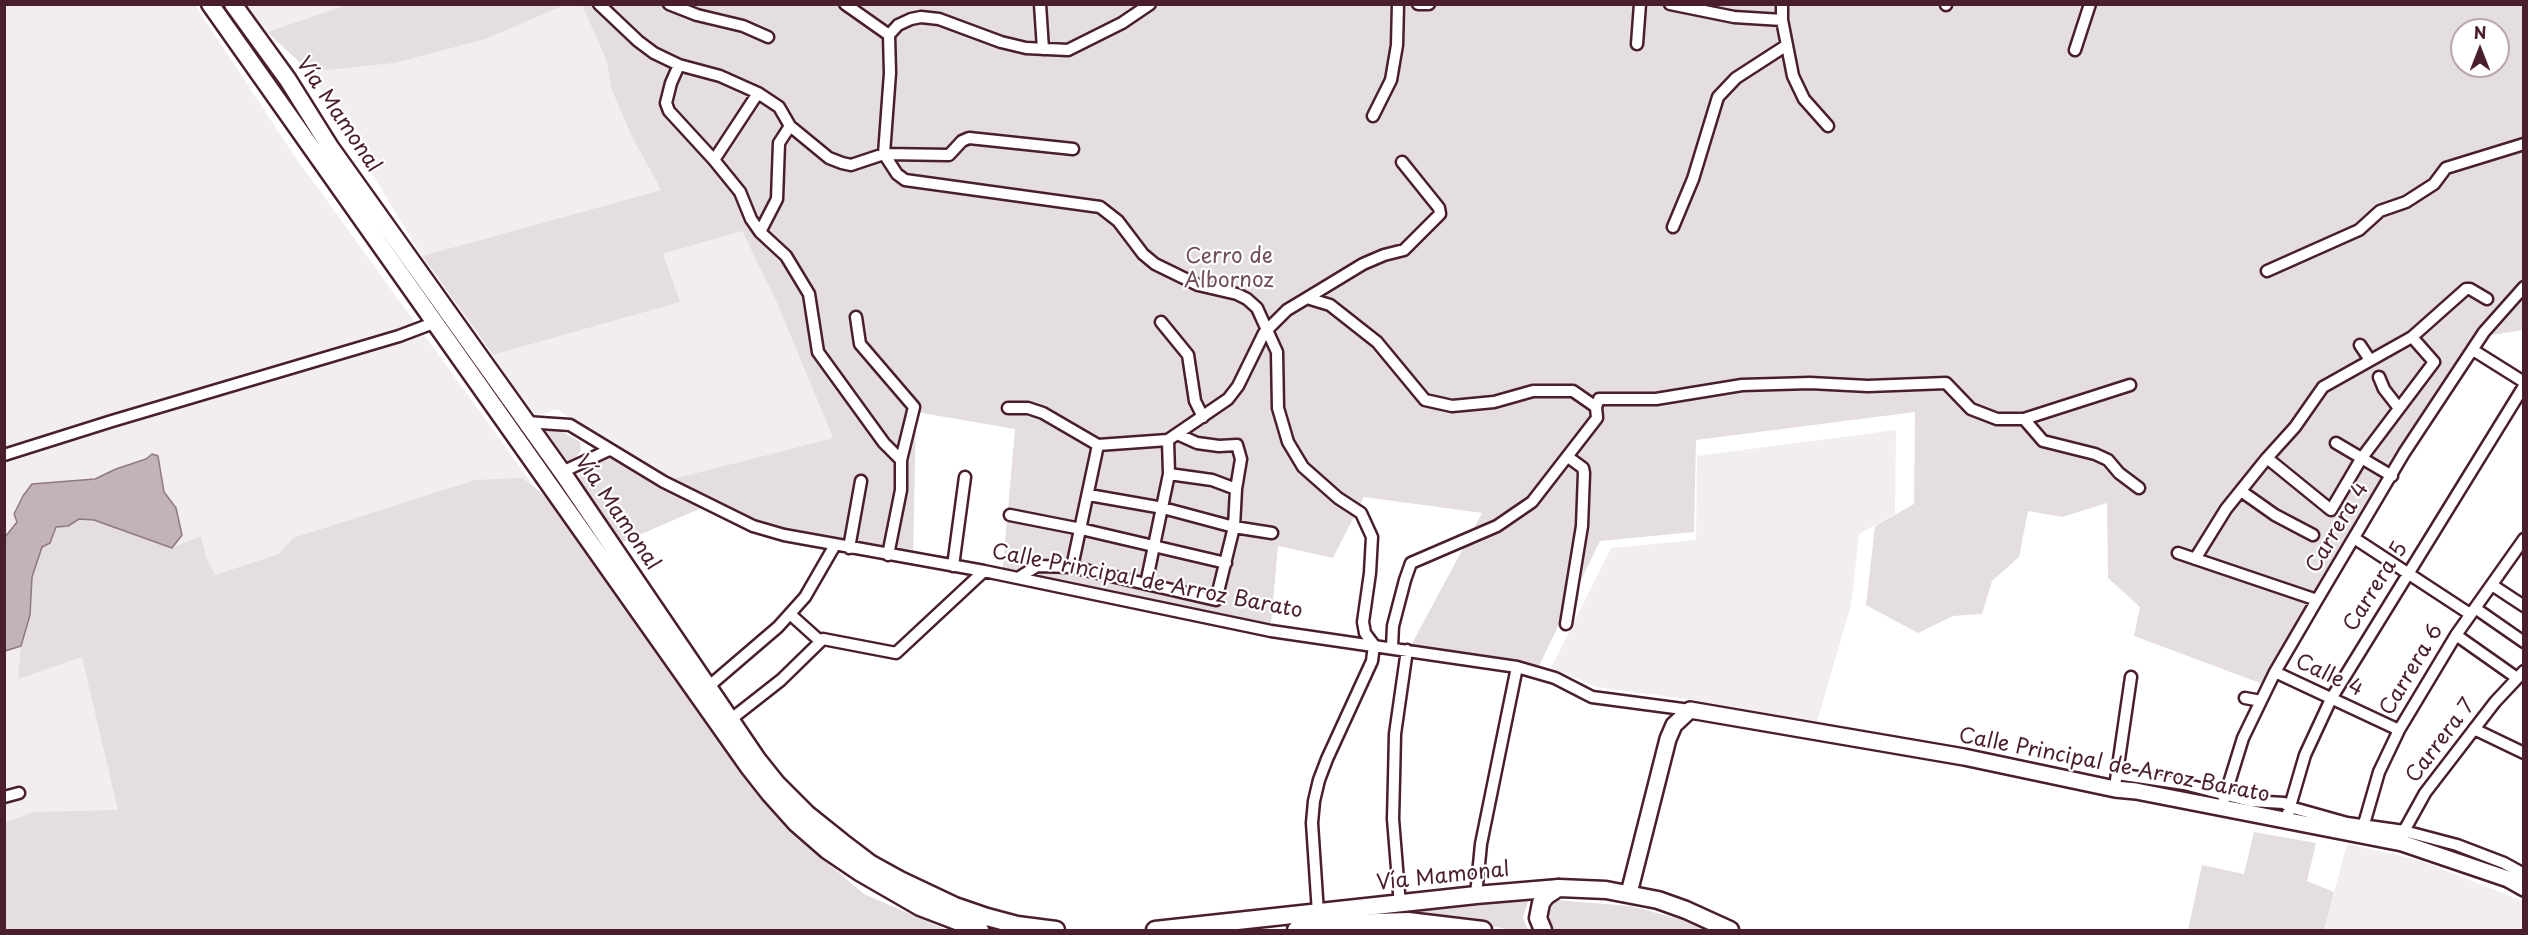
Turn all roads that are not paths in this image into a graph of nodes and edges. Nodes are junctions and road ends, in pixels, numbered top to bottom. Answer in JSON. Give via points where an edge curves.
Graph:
{"nodes":[{"id":1,"x":210,"y":4,"type":"edge"},
{"id":2,"x":233,"y":4,"type":"edge"},
{"id":3,"x":599,"y":4,"type":"edge"},
{"id":4,"x":669,"y":4,"type":"edge"},
{"id":5,"x":844,"y":4,"type":"edge"},
{"id":6,"x":1040,"y":4,"type":"edge"},
{"id":7,"x":1150,"y":4,"type":"edge"},
{"id":8,"x":1398,"y":4,"type":"edge"},
{"id":9,"x":1418,"y":4,"type":"edge"},
{"id":10,"x":1429,"y":4,"type":"edge"},
{"id":11,"x":1640,"y":4,"type":"edge"},
{"id":12,"x":1670,"y":4,"type":"edge"},
{"id":13,"x":1782,"y":4,"type":"edge"},
{"id":14,"x":2090,"y":4,"type":"edge"},
{"id":15,"x":1718,"y":9,"type":"edge"},
{"id":16,"x":1782,"y":20,"type":"junction"},
{"id":17,"x":889,"y":35,"type":"junction"},
{"id":18,"x":768,"y":37,"type":"dead end"},
{"id":19,"x":1637,"y":44,"type":"dead end"},
{"id":20,"x":1787,"y":45,"type":"junction"},
{"id":21,"x":1043,"y":49,"type":"junction"},
{"id":22,"x":2075,"y":50,"type":"dead end"},
{"id":23,"x":679,"y":65,"type":"junction"},
{"id":24,"x":758,"y":93,"type":"junction"},
{"id":25,"x":1372,"y":116,"type":"dead end"},
{"id":26,"x":790,"y":126,"type":"junction"},
{"id":27,"x":1828,"y":126,"type":"dead end"},
{"id":28,"x":2523,"y":144,"type":"edge"},
{"id":29,"x":1073,"y":149,"type":"dead end"},
{"id":30,"x":884,"y":154,"type":"junction"},
{"id":31,"x":714,"y":160,"type":"junction"},
{"id":32,"x":1402,"y":162,"type":"dead end"},
{"id":33,"x":1672,"y":227,"type":"dead end"},
{"id":34,"x":760,"y":232,"type":"junction"},
{"id":35,"x":2266,"y":271,"type":"dead end"},
{"id":36,"x":2523,"y":286,"type":"edge"},
{"id":37,"x":1307,"y":298,"type":"junction"},
{"id":38,"x":2487,"y":299,"type":"dead end"},
{"id":39,"x":856,"y":317,"type":"dead end"},
{"id":40,"x":436,"y":321,"type":"junction"},
{"id":41,"x":1161,"y":321,"type":"dead end"},
{"id":42,"x":1268,"y":328,"type":"junction"},
{"id":43,"x":2412,"y":337,"type":"junction"},
{"id":44,"x":2360,"y":345,"type":"dead end"},
{"id":45,"x":2473,"y":350,"type":"junction"},
{"id":46,"x":2370,"y":360,"type":"junction"},
{"id":47,"x":2379,"y":377,"type":"dead end"},
{"id":48,"x":2523,"y":384,"type":"edge"},
{"id":49,"x":2130,"y":385,"type":"dead end"},
{"id":50,"x":1596,"y":407,"type":"junction"},
{"id":51,"x":2398,"y":407,"type":"junction"},
{"id":52,"x":1008,"y":408,"type":"dead end"},
{"id":53,"x":1203,"y":417,"type":"junction"},
{"id":54,"x":2024,"y":419,"type":"junction"},
{"id":55,"x":526,"y":422,"type":"junction"},
{"id":56,"x":1172,"y":437,"type":"junction"},
{"id":57,"x":2336,"y":443,"type":"dead end"},
{"id":58,"x":1098,"y":445,"type":"junction"},
{"id":59,"x":609,"y":450,"type":"junction"},
{"id":60,"x":4,"y":455,"type":"edge"},
{"id":61,"x":1568,"y":457,"type":"junction"},
{"id":62,"x":2266,"y":458,"type":"junction"},
{"id":63,"x":2361,"y":459,"type":"junction"},
{"id":64,"x":901,"y":460,"type":"junction"},
{"id":65,"x":562,"y":472,"type":"junction"},
{"id":66,"x":1169,"y":474,"type":"junction"},
{"id":67,"x":2392,"y":476,"type":"junction"},
{"id":68,"x":965,"y":477,"type":"dead end"},
{"id":69,"x":861,"y":481,"type":"dead end"},
{"id":70,"x":1236,"y":489,"type":"junction"},
{"id":71,"x":2139,"y":489,"type":"dead end"},
{"id":72,"x":2241,"y":491,"type":"junction"},
{"id":73,"x":1089,"y":495,"type":"junction"},
{"id":74,"x":1163,"y":508,"type":"junction"},
{"id":75,"x":1010,"y":515,"type":"dead end"},
{"id":76,"x":1234,"y":527,"type":"junction"},
{"id":77,"x":1081,"y":529,"type":"junction"},
{"id":78,"x":1272,"y":533,"type":"dead end"},
{"id":79,"x":2313,"y":535,"type":"dead end"},
{"id":80,"x":2354,"y":538,"type":"junction"},
{"id":81,"x":2523,"y":539,"type":"edge"},
{"id":82,"x":835,"y":545,"type":"junction"},
{"id":83,"x":1154,"y":546,"type":"junction"},
{"id":84,"x":849,"y":548,"type":"junction"},
{"id":85,"x":2178,"y":554,"type":"dead end"},
{"id":86,"x":888,"y":555,"type":"junction"},
{"id":87,"x":2195,"y":559,"type":"junction"},
{"id":88,"x":1226,"y":563,"type":"junction"},
{"id":89,"x":953,"y":566,"type":"junction"},
{"id":90,"x":1072,"y":567,"type":"junction"},
{"id":91,"x":984,"y":571,"type":"junction"},
{"id":92,"x":2407,"y":575,"type":"junction"},
{"id":93,"x":1018,"y":578,"type":"junction"},
{"id":94,"x":1146,"y":584,"type":"junction"},
{"id":95,"x":2492,"y":585,"type":"junction"},
{"id":96,"x":2317,"y":600,"type":"junction"},
{"id":97,"x":2523,"y":606,"type":"edge"},
{"id":98,"x":2472,"y":611,"type":"junction"},
{"id":99,"x":790,"y":614,"type":"junction"},
{"id":100,"x":1566,"y":624,"type":"dead end"},
{"id":101,"x":2456,"y":635,"type":"junction"},
{"id":102,"x":820,"y":641,"type":"junction"},
{"id":103,"x":2523,"y":642,"type":"edge"},
{"id":104,"x":1374,"y":645,"type":"junction"},
{"id":105,"x":1392,"y":647,"type":"junction"},
{"id":106,"x":1407,"y":650,"type":"junction"},
{"id":107,"x":1517,"y":667,"type":"junction"},
{"id":108,"x":2275,"y":672,"type":"junction"},
{"id":109,"x":2520,"y":674,"type":"edge"},
{"id":110,"x":2131,"y":677,"type":"dead end"},
{"id":111,"x":708,"y":687,"type":"junction"},
{"id":112,"x":2245,"y":698,"type":"dead end"},
{"id":113,"x":2331,"y":699,"type":"junction"},
{"id":114,"x":2261,"y":701,"type":"junction"},
{"id":115,"x":1690,"y":710,"type":"junction"},
{"id":116,"x":730,"y":720,"type":"junction"},
{"id":117,"x":2474,"y":729,"type":"junction"},
{"id":118,"x":2399,"y":730,"type":"junction"},
{"id":119,"x":2523,"y":753,"type":"edge"},
{"id":120,"x":2116,"y":782,"type":"junction"},
{"id":121,"x":19,"y":793,"type":"dead end"},
{"id":122,"x":2226,"y":793,"type":"junction"},
{"id":123,"x":4,"y":797,"type":"edge"},
{"id":124,"x":2221,"y":808,"type":"junction"},
{"id":125,"x":2288,"y":814,"type":"junction"},
{"id":126,"x":2362,"y":830,"type":"junction"},
{"id":127,"x":2403,"y":837,"type":"junction"},
{"id":128,"x":2523,"y":874,"type":"edge"},
{"id":129,"x":1559,"y":888,"type":"junction"},
{"id":130,"x":2523,"y":888,"type":"edge"},
{"id":131,"x":1629,"y":893,"type":"junction"},
{"id":132,"x":1476,"y":895,"type":"junction"},
{"id":133,"x":1400,"y":905,"type":"junction"},
{"id":134,"x":1318,"y":913,"type":"junction"},
{"id":135,"x":1717,"y":926,"type":"edge"},
{"id":136,"x":980,"y":930,"type":"edge"},
{"id":137,"x":1056,"y":930,"type":"edge"},
{"id":138,"x":1155,"y":930,"type":"edge"},
{"id":139,"x":1296,"y":930,"type":"edge"},
{"id":140,"x":1483,"y":930,"type":"edge"},
{"id":141,"x":1543,"y":930,"type":"edge"},
{"id":142,"x":1730,"y":930,"type":"edge"}],
"edges":[{"from":1,"to":40,"type":"main road","name":"Vía Mamonal"},
{"from":2,"to":55,"type":"main road","name":"Vía Mamonal"},
{"from":3,"to":23,"type":"street","via":[[638,41]]},
{"from":4,"to":18,"type":"street"},
{"from":5,"to":17,"type":"street"},
{"from":6,"to":21,"type":"street"},
{"from":7,"to":21,"type":"street","via":[[1068,50]]},
{"from":8,"to":25,"type":"street","via":[[1391,80]]},
{"from":9,"to":10,"type":"street"},
{"from":11,"to":19,"type":"street"},
{"from":12,"to":15,"type":"street"},
{"from":13,"to":16,"type":"street"},
{"from":14,"to":22,"type":"street"},
{"from":15,"to":16,"type":"street","via":[[1734,17]]},
{"from":16,"to":20,"type":"street"},
{"from":17,"to":21,"type":"street","via":[[911,19],[930,18],[1001,42]]},
{"from":17,"to":30,"type":"street"},
{"from":20,"to":27,"type":"street","via":[[1793,76],[1804,99]]},
{"from":20,"to":33,"type":"street","via":[[1736,78],[1718,97],[1694,179]]},
{"from":23,"to":24,"type":"street","via":[[720,76]]},
{"from":23,"to":31,"type":"street","via":[[666,103]]},
{"from":24,"to":26,"type":"street","via":[[779,107]]},
{"from":24,"to":31,"type":"street"},
{"from":26,"to":30,"type":"street","via":[[842,163],[851,165]]},
{"from":26,"to":34,"type":"street","via":[[779,143],[777,199]]},
{"from":28,"to":35,"type":"street","via":[[2446,168],[2434,184],[2406,202],[2380,211],[2359,230]]},
{"from":29,"to":30,"type":"street","via":[[969,138],[949,155]]},
{"from":30,"to":42,"type":"street","via":[[905,180],[1100,207],[1118,221],[1155,264],[1198,285],[1247,299]]},
{"from":31,"to":34,"type":"street","via":[[740,192]]},
{"from":32,"to":37,"type":"street","via":[[1440,208],[1440,214],[1404,250],[1363,264]]},
{"from":34,"to":64,"type":"street","via":[[786,256],[809,294],[820,357]]},
{"from":36,"to":45,"type":"street","name":"Carrera 4"},
{"from":37,"to":42,"type":"street"},
{"from":37,"to":50,"type":"street","via":[[1330,305],[1377,342],[1425,400],[1452,406],[1494,402],[1533,391],[1573,391]]},
{"from":38,"to":43,"type":"street","via":[[2466,289]]},
{"from":39,"to":64,"type":"street","via":[[861,344],[914,407]]},
{"from":40,"to":60,"type":"street","via":[[399,336]]},
{"from":40,"to":136,"type":"main road","name":"Vía Mamonal","via":[[748,766],[783,809],[827,849],[878,884],[920,907]]},
{"from":41,"to":53,"type":"street","via":[[1188,355],[1195,401]]},
{"from":42,"to":53,"type":"street","via":[[1238,386],[1228,399]]},
{"from":42,"to":104,"type":"street","via":[[1277,352],[1278,408],[1295,456],[1326,488],[1355,507],[1369,526],[1372,555],[1363,622]]},
{"from":43,"to":46,"type":"street"},
{"from":43,"to":51,"type":"street","via":[[2434,362]]},
{"from":44,"to":46,"type":"street"},
{"from":45,"to":48,"type":"street"},
{"from":45,"to":67,"type":"street","name":"Carrera 4"},
{"from":46,"to":62,"type":"street","via":[[2322,387],[2295,427]]},
{"from":47,"to":51,"type":"street"},
{"from":48,"to":92,"type":"street","name":"Carrera 5"},
{"from":49,"to":54,"type":"street"},
{"from":50,"to":54,"type":"street","via":[[1599,399],[1656,399],[1742,385],[1931,382],[1946,383],[1971,409],[1984,416]]},
{"from":50,"to":61,"type":"street","via":[[1597,418]]},
{"from":51,"to":63,"type":"street"},
{"from":52,"to":58,"type":"street","via":[[1043,413]]},
{"from":53,"to":56,"type":"street"},
{"from":54,"to":71,"type":"street","via":[[2043,441],[2108,460]]},
{"from":55,"to":59,"type":"street","name":"Calle Principal de Arroz Barato","via":[[570,425]]},
{"from":55,"to":65,"type":"main road","name":"Vía Mamonal"},
{"from":56,"to":58,"type":"street"},
{"from":56,"to":66,"type":"street"},
{"from":56,"to":70,"type":"street","via":[[1219,446],[1238,445]]},
{"from":57,"to":63,"type":"street"},
{"from":58,"to":73,"type":"street"},
{"from":59,"to":65,"type":"street"},
{"from":59,"to":82,"type":"street","name":"Calle Principal de Arroz Barato","via":[[753,526]]},
{"from":61,"to":100,"type":"street","via":[[1584,473],[1582,526]]},
{"from":61,"to":105,"type":"street","via":[[1532,502],[1515,514],[1497,526],[1412,563],[1393,626]]},
{"from":62,"to":63,"type":"street","via":[[2331,510]]},
{"from":62,"to":72,"type":"street"},
{"from":63,"to":67,"type":"street"},
{"from":64,"to":86,"type":"street","via":[[901,490]]},
{"from":65,"to":111,"type":"main road","name":"Vía Mamonal"},
{"from":66,"to":70,"type":"street","via":[[1212,480]]},
{"from":66,"to":74,"type":"street"},
{"from":67,"to":80,"type":"street","name":"Carrera 4"},
{"from":68,"to":89,"type":"street"},
{"from":69,"to":84,"type":"street"},
{"from":70,"to":76,"type":"street"},
{"from":72,"to":79,"type":"street"},
{"from":72,"to":87,"type":"street"},
{"from":73,"to":74,"type":"street"},
{"from":73,"to":77,"type":"street"},
{"from":74,"to":76,"type":"street"},
{"from":74,"to":83,"type":"street"},
{"from":75,"to":77,"type":"street"},
{"from":76,"to":78,"type":"street"},
{"from":76,"to":88,"type":"street"},
{"from":77,"to":83,"type":"street"},
{"from":77,"to":90,"type":"street"},
{"from":80,"to":92,"type":"street"},
{"from":80,"to":96,"type":"street","name":"Carrera 4"},
{"from":81,"to":95,"type":"street","name":"Carrera 6"},
{"from":82,"to":84,"type":"street","name":"Calle Principal de Arroz Barato"},
{"from":82,"to":99,"type":"street","via":[[806,597]]},
{"from":83,"to":88,"type":"street"},
{"from":83,"to":94,"type":"street"},
{"from":84,"to":86,"type":"street","name":"Calle Principal de Arroz Barato"},
{"from":85,"to":87,"type":"street"},
{"from":86,"to":89,"type":"street","name":"Calle Principal de Arroz Barato"},
{"from":87,"to":96,"type":"street"},
{"from":88,"to":94,"type":"street","via":[[1216,600]]},
{"from":89,"to":91,"type":"street","name":"Calle Principal de Arroz Barato"},
{"from":90,"to":93,"type":"street","via":[[1037,566]]},
{"from":90,"to":94,"type":"street"},
{"from":91,"to":93,"type":"street","name":"Calle Principal de Arroz Barato"},
{"from":91,"to":102,"type":"street","via":[[896,653],[827,639]]},
{"from":92,"to":98,"type":"street"},
{"from":92,"to":113,"type":"street","name":"Carrera 5"},
{"from":93,"to":104,"type":"street","name":"Calle Principal de Arroz Barato","via":[[1271,631]]},
{"from":95,"to":97,"type":"street"},
{"from":95,"to":98,"type":"street","name":"Carrera 6"},
{"from":96,"to":108,"type":"street","name":"Carrera 4"},
{"from":98,"to":101,"type":"street","name":"Carrera 6"},
{"from":98,"to":103,"type":"street"},
{"from":99,"to":102,"type":"street"},
{"from":99,"to":111,"type":"street"},
{"from":101,"to":109,"type":"street"},
{"from":101,"to":118,"type":"street","name":"Carrera 6"},
{"from":102,"to":116,"type":"street","via":[[782,680]]},
{"from":104,"to":105,"type":"street","name":"Calle Principal de Arroz Barato"},
{"from":104,"to":134,"type":"street","via":[[1372,661],[1319,780],[1314,801]]},
{"from":105,"to":106,"type":"street","name":"Calle Principal de Arroz Barato"},
{"from":106,"to":107,"type":"street","name":"Calle Principal de Arroz Barato"},
{"from":106,"to":133,"type":"street","via":[[1395,734],[1393,819]]},
{"from":107,"to":115,"type":"street","name":"Calle Principal de Arroz Barato","via":[[1555,678],[1592,697]]},
{"from":107,"to":132,"type":"street","via":[[1482,844]]},
{"from":108,"to":113,"type":"street","name":"Calle 4"},
{"from":108,"to":114,"type":"street","name":"Carrera 4"},
{"from":109,"to":117,"type":"street","name":"Carrera 7"},
{"from":110,"to":120,"type":"street"},
{"from":111,"to":116,"type":"main road","name":"Vía Mamonal"},
{"from":112,"to":114,"type":"street"},
{"from":113,"to":118,"type":"street","name":"Calle 4"},
{"from":113,"to":125,"type":"street","name":"Carrera 5","via":[[2305,755]]},
{"from":114,"to":122,"type":"street","name":"Carrera 4","via":[[2243,738]]},
{"from":115,"to":120,"type":"street","name":"Calle Principal de Arroz Barato"},
{"from":115,"to":131,"type":"street","via":[[1674,725],[1668,739]]},
{"from":116,"to":137,"type":"main road","name":"Vía Mamonal","via":[[792,799],[871,864],[955,906],[1017,925]]},
{"from":117,"to":119,"type":"street"},
{"from":117,"to":127,"type":"street","name":"Carrera 7","via":[[2425,793]]},
{"from":118,"to":126,"type":"street","name":"Carrera 6","via":[[2379,772]]},
{"from":120,"to":122,"type":"street","via":[[2184,784]]},
{"from":120,"to":124,"type":"street","name":"Calle Principal de Arroz Barato"},
{"from":121,"to":123,"type":"street"},
{"from":122,"to":124,"type":"street","name":"Carrera 4"},
{"from":122,"to":125,"type":"street","via":[[2250,801],[2284,803]]},
{"from":124,"to":125,"type":"street","name":"Calle Principal de Arroz Barato"},
{"from":125,"to":126,"type":"street","name":"Calle Principal de Arroz Barato"},
{"from":126,"to":127,"type":"street","name":"Calle Principal de Arroz Barato"},
{"from":127,"to":128,"type":"street","via":[[2457,845]]},
{"from":127,"to":130,"type":"street","name":"Calle Principal de Arroz Barato"},
{"from":129,"to":131,"type":"main road","name":"Vía Mamonal"},
{"from":129,"to":132,"type":"main road","name":"Vía Mamonal"},
{"from":129,"to":141,"type":"main road","via":[[1541,903],[1538,918]]},
{"from":131,"to":135,"type":"main road","name":"Vía Mamonal","via":[[1677,906]]},
{"from":132,"to":133,"type":"main road","name":"Vía Mamonal"},
{"from":133,"to":134,"type":"main road","name":"Vía Mamonal"},
{"from":134,"to":138,"type":"main road","name":"Vía Mamonal"},
{"from":135,"to":142,"type":"main road","name":"Vía Mamonal"},
{"from":139,"to":140,"type":"main road","name":"Vía Mamonal","via":[[1408,921]]}]}
